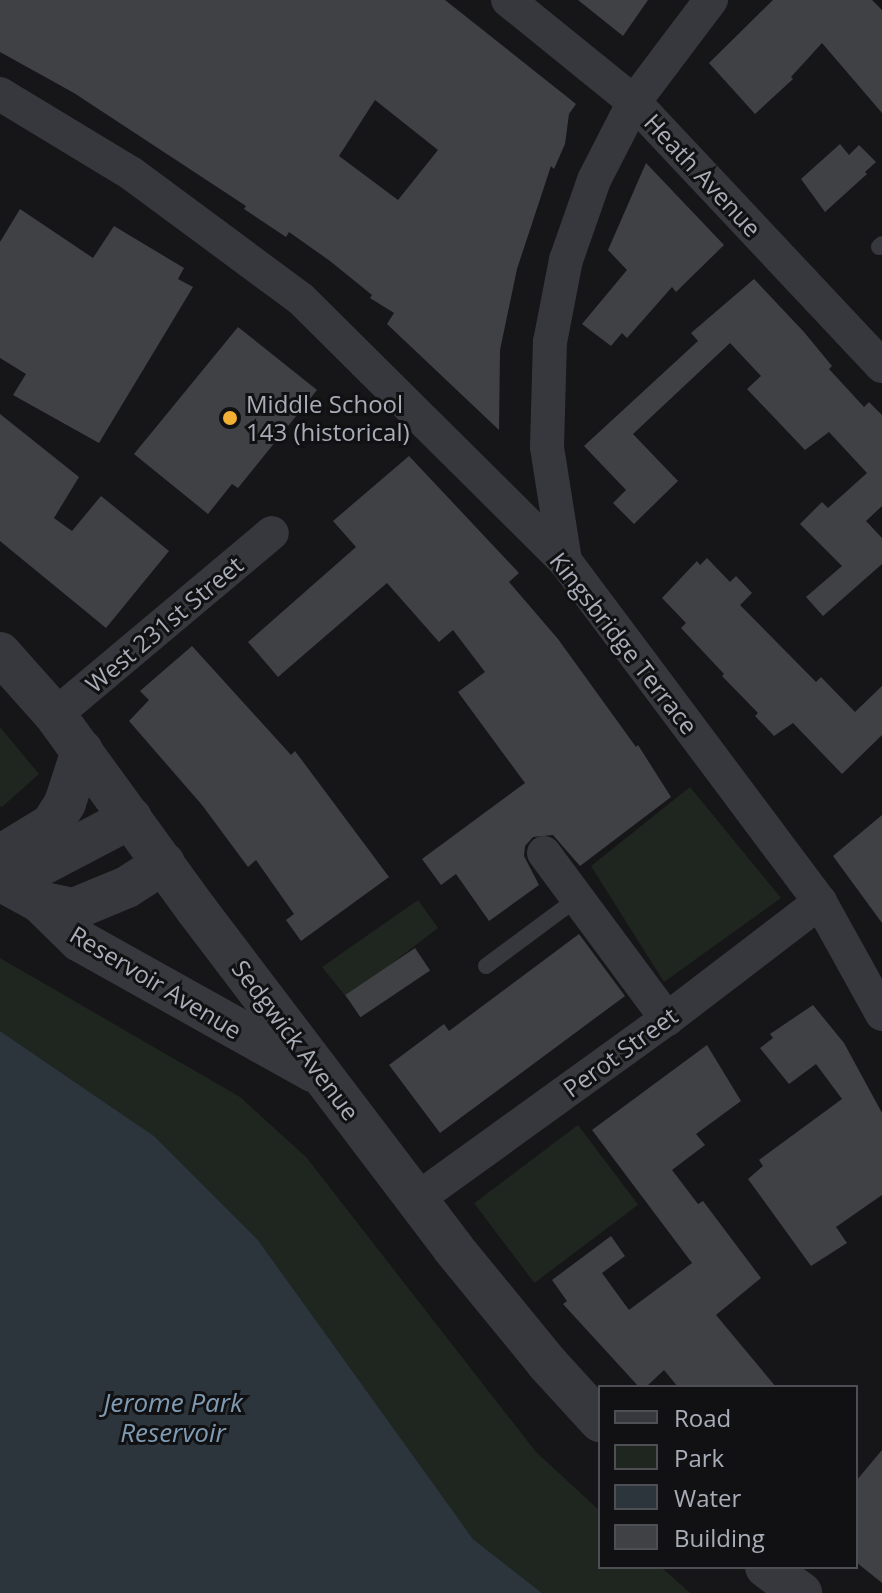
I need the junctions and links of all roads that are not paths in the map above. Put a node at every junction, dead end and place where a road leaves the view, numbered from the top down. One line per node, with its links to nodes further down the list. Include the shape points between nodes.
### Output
1 (508, 0): 4 (street, Heath Avenue)
2 (711, 0): 4 (street)
3 (0, 94): 7 (street, Kingsbridge Terrace, via 132,174 301,299)
4 (634, 102): 5 (street, Heath Avenue); 7 (street, via 594,180 566,260 550,342 547,447)
5 (882, 366)
6 (272, 533): 9 (street, West 231st Street)
7 (565, 561): 16 (street, Kingsbridge Terrace)
8 (0, 653): 9 (street, Sedgwick Avenue)
9 (55, 715): 10 (street, Sedgwick Avenue)
10 (82, 751): 11 (street, Sedgwick Avenue); 14 (street, via 71,789)
11 (131, 818): 13 (street, Sedgwick Avenue); 14 (street)
12 (544, 853): 15 (street)
13 (164, 863): 14 (street, Reservoir Avenue, via 127,887 65,910); 20 (street, Sedgwick Avenue)
14 (12, 880): 20 (street, Reservoir Avenue, via 80,941)
15 (578, 898): 17 (lane); 19 (street)
16 (820, 902): 18 (street, Kingsbridge Terrace); 19 (street, Perot Street)
17 (486, 966)
18 (882, 1014)
19 (667, 1019): 21 (street, Perot Street)
20 (321, 1075): 21 (street, Sedgwick Avenue)
21 (417, 1199): 22 (street, Sedgwick Avenue, via 513,1322)
22 (598, 1419)
23 (769, 1569): 24 (street)
24 (801, 1593)

